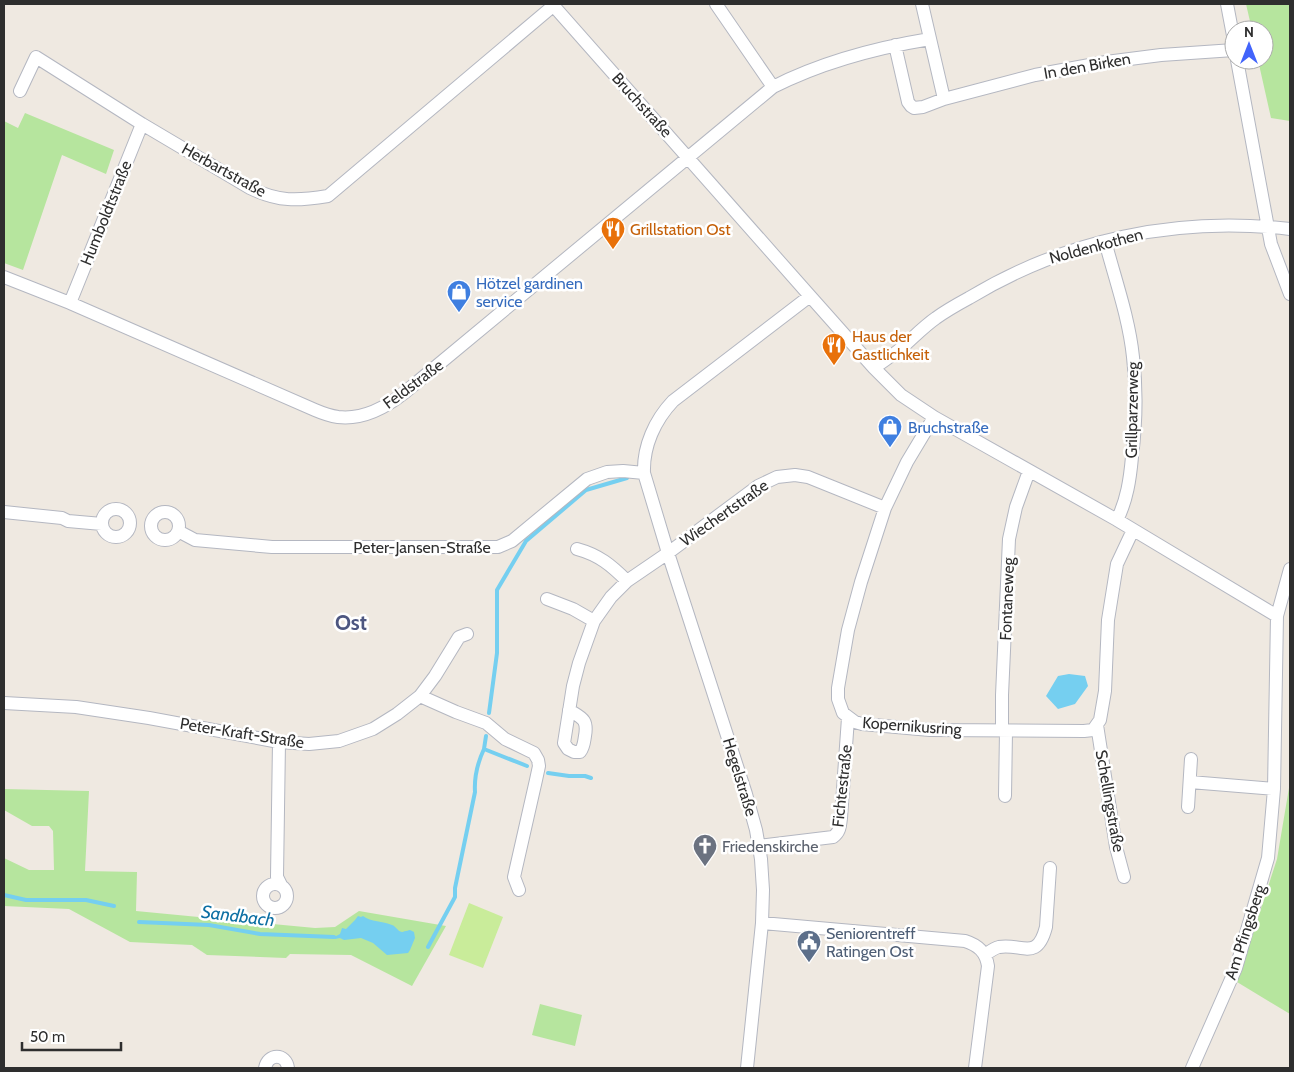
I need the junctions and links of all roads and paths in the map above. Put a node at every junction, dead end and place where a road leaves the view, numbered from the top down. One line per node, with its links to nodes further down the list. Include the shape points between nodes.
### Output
1 (716, 4): 10 (street)
2 (922, 4): 6 (street)
3 (1227, 4): 5 (street)
4 (552, 5): 13 (street, Herbartstraße, via 328,196 294,200 264,195); 14 (street, Bruchstraße)
5 (1230, 20)
6 (930, 39): 7 (street); 12 (street)
7 (895, 45): 10 (street, via 823,65); 12 (street, In den Birken, via 911,106 923,107)
8 (1224, 51): 12 (street, In den Birken, via 1106,62 1035,75)
9 (1239, 70): 15 (street)
10 (773, 87): 14 (street)
11 (20, 91): 13 (street, Herbartstraße, via 36,57)
12 (944, 99)
13 (142, 124): 21 (street, Humboldtstraße)
14 (689, 158): 20 (street, Bruchstraße); 21 (street, Feldstraße, via 391,403 356,416 338,417 315,410)
15 (1267, 227): 16 (street, Noldenkothen); 17 (street, Noldenkothen, via 1166,228); 19 (street)
16 (1290, 229)
17 (1105, 241): 22 (street, Noldenkothen, via 1051,257 1003,278 936,318); 28 (street, Grillparzerweg, via 1129,331 1135,389 1132,462 1123,508)
18 (4, 277): 21 (street, Feldstraße)
19 (1290, 294)
20 (810, 296): 22 (street, Bruchstraße); 25 (street, via 664,410 646,447)
21 (70, 303)
22 (874, 368): 23 (street, Bruchstraße, via 901,395)
23 (934, 417): 24 (street, Bruchstraße); 26 (street, Kopernikusring)
24 (1029, 471): 28 (street, Bruchstraße); 46 (street, Fontaneweg, via 1009,539 1002,695)
25 (644, 473): 32 (street, Peter-Jansen-Straße, via 607,472 587,479 512,541 498,548 272,547 195,540); 34 (street)
26 (885, 508): 34 (street, Wiechertstraße, via 808,477 777,477 758,486); 44 (street, Kopernikusring, via 848,630 838,688 840,706)
27 (4, 512): 29 (street)
28 (1117, 520): 31 (street, Bruchstraße)
29 (102, 524): 30 (street, via 105,532 114,537); 30 (street, via 105,514 116,509 122,510 130,522)
30 (140, 527): 32 (street, via 163,540 173,538); 32 (street, via 166,512 178,520)
31 (1133, 530): 38 (street, Bruchstraße); 45 (street, via 1115,572 1108,620 1105,691)
32 (178, 531)
33 (577, 549): 36 (street, via 600,558)
34 (668, 553): 36 (street, Wiechertstraße); 53 (street, Hegelstraße, via 746,794)
35 (1290, 569): 38 (street, Am Pfingsberg)
36 (627, 581): 39 (street, Wiechertstraße)
37 (547, 599): 39 (street)
38 (1277, 616): 50 (street, Am Pfingsberg)
39 (594, 622): 43 (street, Wiechertstraße, via 578,663)
40 (467, 634): 41 (street, Peter-Kraft-Straße, via 459,637)
41 (420, 696): 47 (street, Peter-Kraft-Straße, via 373,729 339,740 309,744); 57 (street, via 486,723 505,739 534,753 538,760 514,877)
42 (4, 703): 47 (street, Peter-Kraft-Straße, via 76,707)
43 (569, 710)
44 (848, 718): 46 (street, Kopernikusring, via 862,724 920,729); 53 (street, Fichtestraße, via 837,834)
45 (1097, 725): 46 (street, Kopernikusring, via 1093,730 1084,731); 55 (street, Schellingstraße, via 1116,847)
46 (1004, 731): 51 (street, Fontaneweg)
47 (279, 742): 56 (street, via 277,877)
48 (1191, 759): 49 (street)
49 (1190, 782): 50 (street); 52 (street)
50 (1274, 789): 64 (street, Am Pfingsberg, via 1268,858 1236,968)
51 (1005, 796)
52 (1188, 808)
53 (759, 846): 58 (street, Hegelstraße)
54 (1050, 868): 59 (street, via 1046,927 1039,944 1028,950 998,947)
55 (1124, 877)
56 (281, 884)
57 (519, 890)
58 (762, 924): 59 (street, via 964,941 977,946); 62 (street, Hegelstraße)
59 (985, 955): 63 (street, via 988,966)
60 (265, 1068): 61 (street, via 269,1059 278,1057 286,1062)
61 (288, 1068)
62 (747, 1068)
63 (975, 1068)
64 (1192, 1068)

